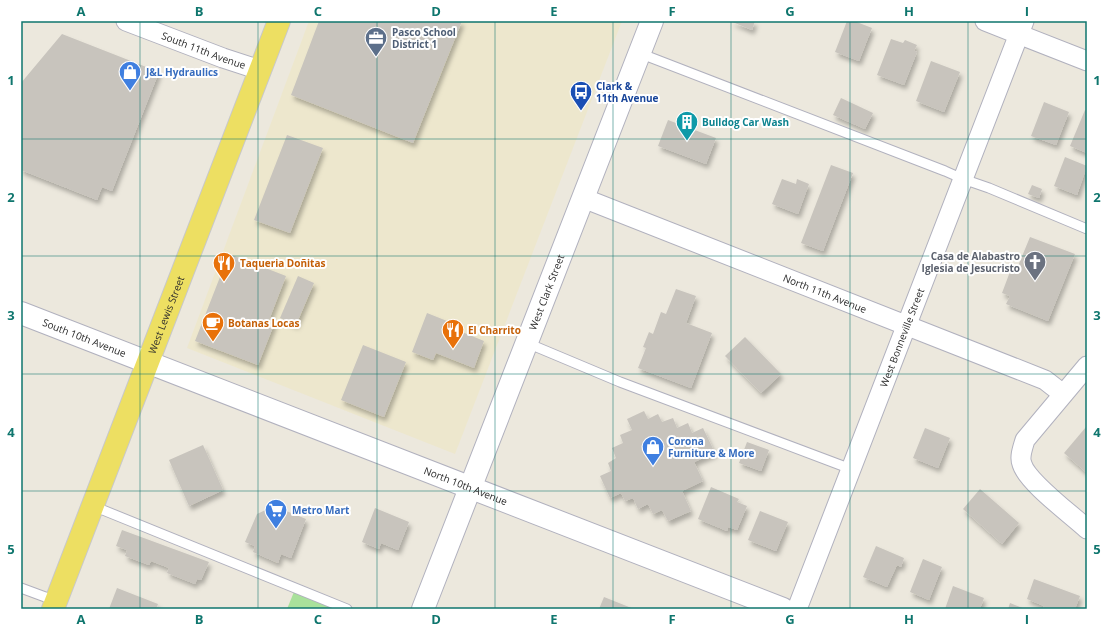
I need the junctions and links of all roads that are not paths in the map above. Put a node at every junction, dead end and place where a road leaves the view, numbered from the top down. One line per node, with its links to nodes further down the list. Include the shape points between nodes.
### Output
1 (126, 21): 8 (street, South 11th Avenue)
2 (279, 21): 8 (main road, West Lewis Street)
3 (652, 21): 6 (street, West Clark Street)
4 (985, 21): 5 (street)
5 (1021, 28): 7 (street); 9 (street, West Bonneville Street)
6 (639, 53): 9 (lane); 10 (street, West Clark Street)
7 (1087, 61)
8 (260, 70): 15 (main road, West Lewis Street)
9 (963, 179): 11 (lane); 13 (street, West Bonneville Street)
10 (583, 198): 13 (street, North 11th Avenue); 14 (street, West Clark Street)
11 (1087, 229)
12 (21, 313): 15 (street, South 10th Avenue)
13 (906, 326): 17 (street, North 11th Avenue, via 1044,380); 18 (street, West Bonneville Street)
14 (527, 343): 18 (lane, via 628,385); 19 (street, West Clark Street)
15 (148, 363): 19 (street, North 10th Avenue); 20 (main road, West Lewis Street)
16 (1087, 366): 17 (street)
17 (1063, 394): 21 (street, via 1025,440 1021,463 1034,483)
18 (851, 469): 27 (street, West Bonneville Street)
19 (470, 488): 25 (street, West Clark Street); 26 (street, North 10th Avenue)
20 (92, 506): 23 (main road, West Lewis Street); 24 (lane)
21 (1087, 529)
22 (21, 588): 23 (lane)
23 (54, 605)
24 (347, 609)
25 (424, 609)
26 (783, 609)
27 (797, 609)

